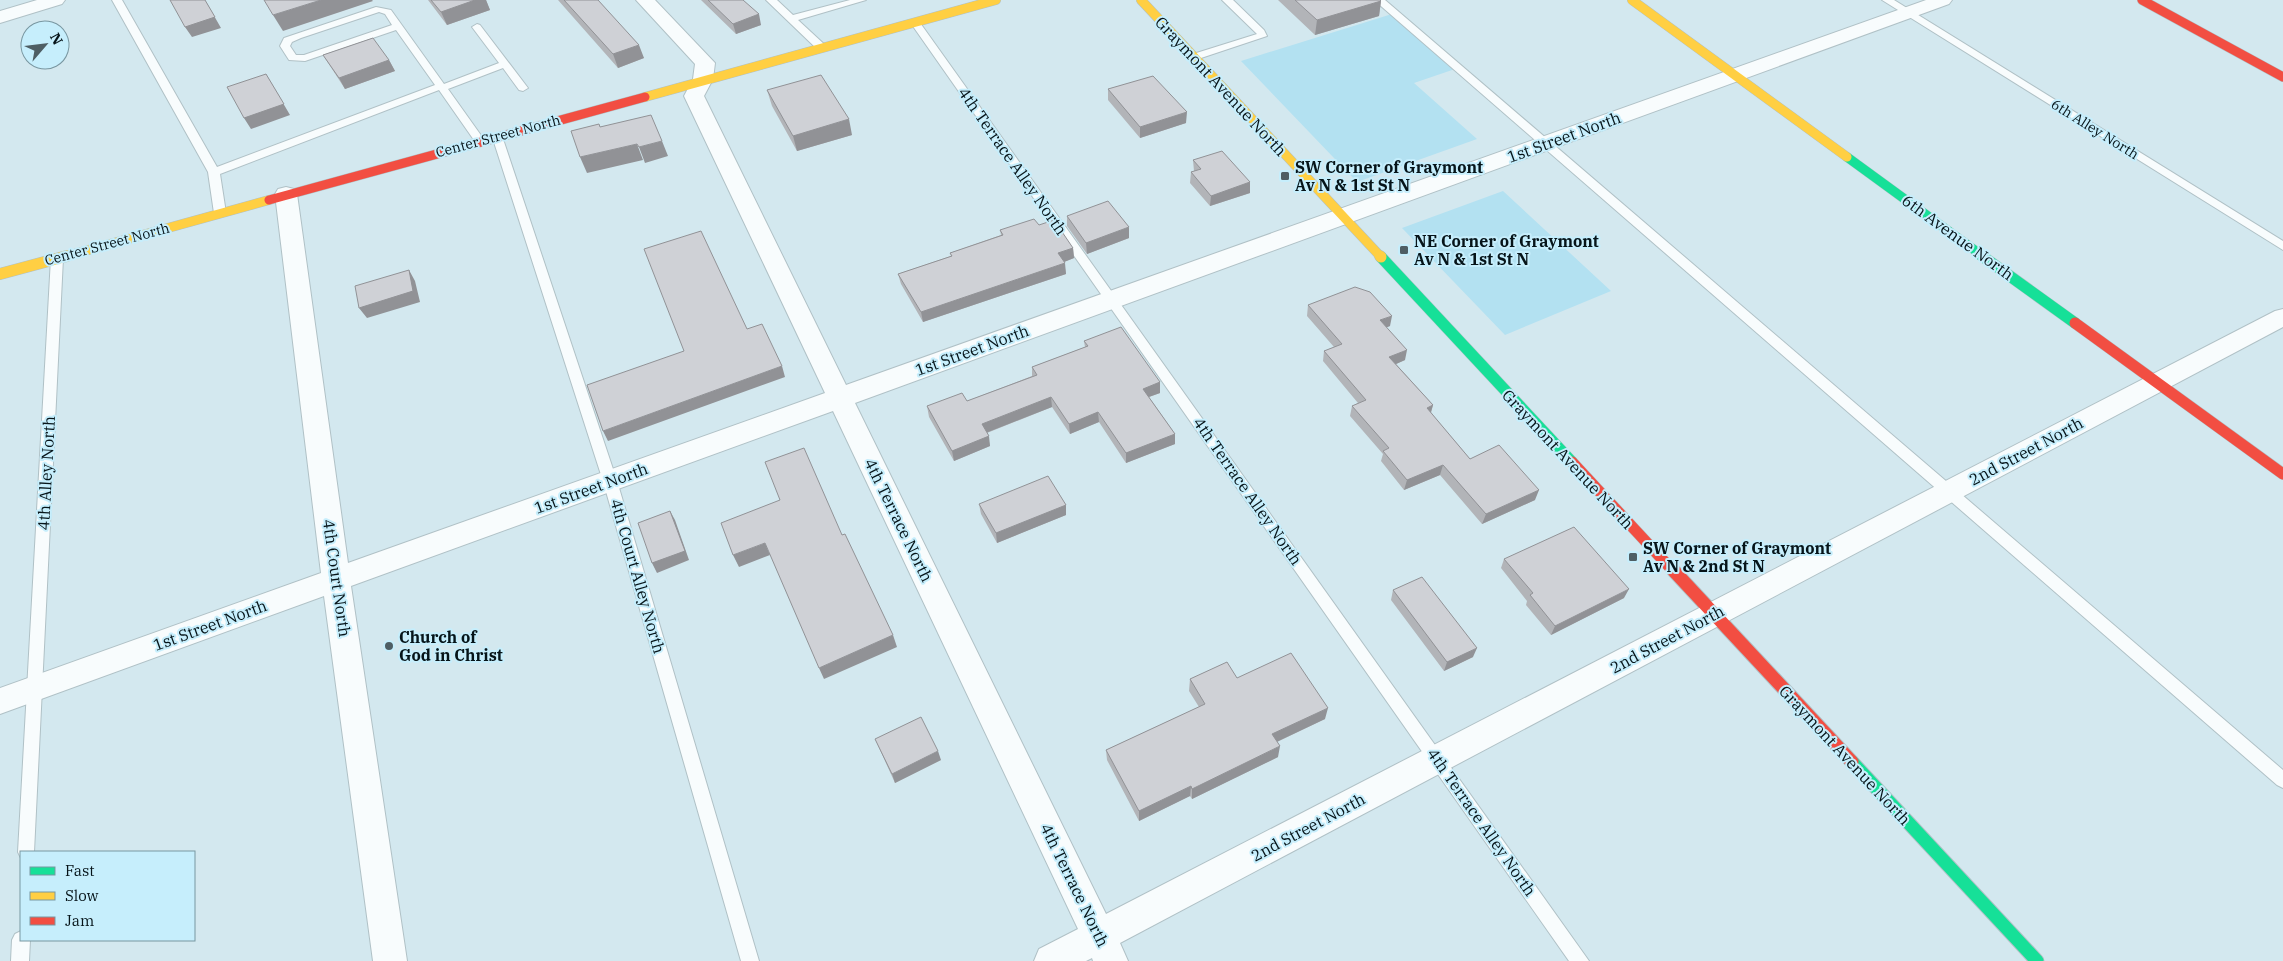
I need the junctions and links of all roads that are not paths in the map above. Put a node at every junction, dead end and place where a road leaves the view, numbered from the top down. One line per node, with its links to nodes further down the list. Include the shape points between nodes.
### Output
1 (56, 0): 15 (street)
2 (117, 0): 31 (lane)
3 (645, 0): 25 (street, via 705,63)
4 (771, 0): 16 (lane)
5 (861, 0): 16 (lane)
6 (996, 0): 17 (street, Center Street North)
7 (1141, 0): 21 (street, Graymont Avenue North)
8 (1226, 0): 21 (lane, via 1262,36)
9 (1379, 0): 30 (lane)
10 (1632, 0): 23 (street, 6th Avenue North)
11 (1887, 0): 14 (lane)
12 (1943, 0): 14 (street, 1st Street North)
13 (2142, 0): 24 (street)
14 (1908, 13): 23 (street, 1st Street North); 35 (lane, 6th Alley North)
15 (0, 17)
16 (791, 19): 20 (lane)
17 (915, 22): 20 (street, Center Street North); 38 (lane, 4th Terrace Alley North)
18 (398, 26): 18 (lane, via 388,12 379,9 288,40 285,46 293,58 305,58); 26 (lane)
19 (477, 27): 22 (lane)
20 (821, 47): 25 (street, Center Street North)
21 (1194, 57): 34 (street, Graymont Avenue North)
22 (504, 64): 26 (lane); 27 (lane)
23 (1735, 75): 30 (street, 1st Street North); 40 (street, 6th Avenue North)
24 (2283, 77)
25 (703, 79): 28 (street, Center Street North); 41 (street, 4th Terrace North, via 694,96)
26 (441, 87): 29 (lane); 31 (lane)
27 (523, 88)
28 (497, 136): 29 (street, Center Street North); 43 (lane, 4th Court Alley North)
29 (480, 141): 32 (street, Center Street North)
30 (1544, 144): 34 (street, 1st Street North); 44 (lane)
31 (214, 172): 33 (lane)
32 (286, 194): 33 (street, Center Street North); 45 (street, 4th Court North)
33 (220, 213): 36 (street, Center Street North)
34 (1343, 216): 38 (street, 1st Street North); 46 (street, Graymont Avenue North)
35 (2283, 246)
36 (57, 258): 37 (street, Center Street North); 47 (lane, 4th Alley North)
37 (0, 274)
38 (1112, 300): 41 (street, 1st Street North); 49 (lane, 4th Terrace Alley North)
39 (2283, 317): 40 (street, 2nd Street North)
40 (2158, 382): 42 (street, 6th Avenue North); 44 (street, 2nd Street North)
41 (840, 398): 43 (street, 1st Street North); 52 (street, 4th Terrace North)
42 (2283, 474)
43 (610, 481): 45 (street, 1st Street North); 56 (lane, 4th Court Alley North)
44 (1949, 492): 46 (street, 2nd Street North); 50 (lane)
45 (336, 579): 47 (street, 1st Street North); 55 (street, 4th Court North)
46 (1714, 615): 49 (street, 2nd Street North); 60 (street, Graymont Avenue North)
47 (35, 688): 48 (street, 1st Street North); 51 (lane, 4th Alley North)
48 (0, 700)
49 (1438, 759): 52 (street, 2nd Street North); 59 (lane, 4th Terrace Alley North)
50 (2283, 780)
51 (26, 851)
52 (1099, 936): 57 (street, 2nd Street North); 58 (street, 4th Terrace North)
53 (22, 941): 54 (lane)
54 (20, 961)
55 (390, 961)
56 (750, 961)
57 (1051, 961)
58 (1112, 961)
59 (1580, 961)
60 (2037, 961)

